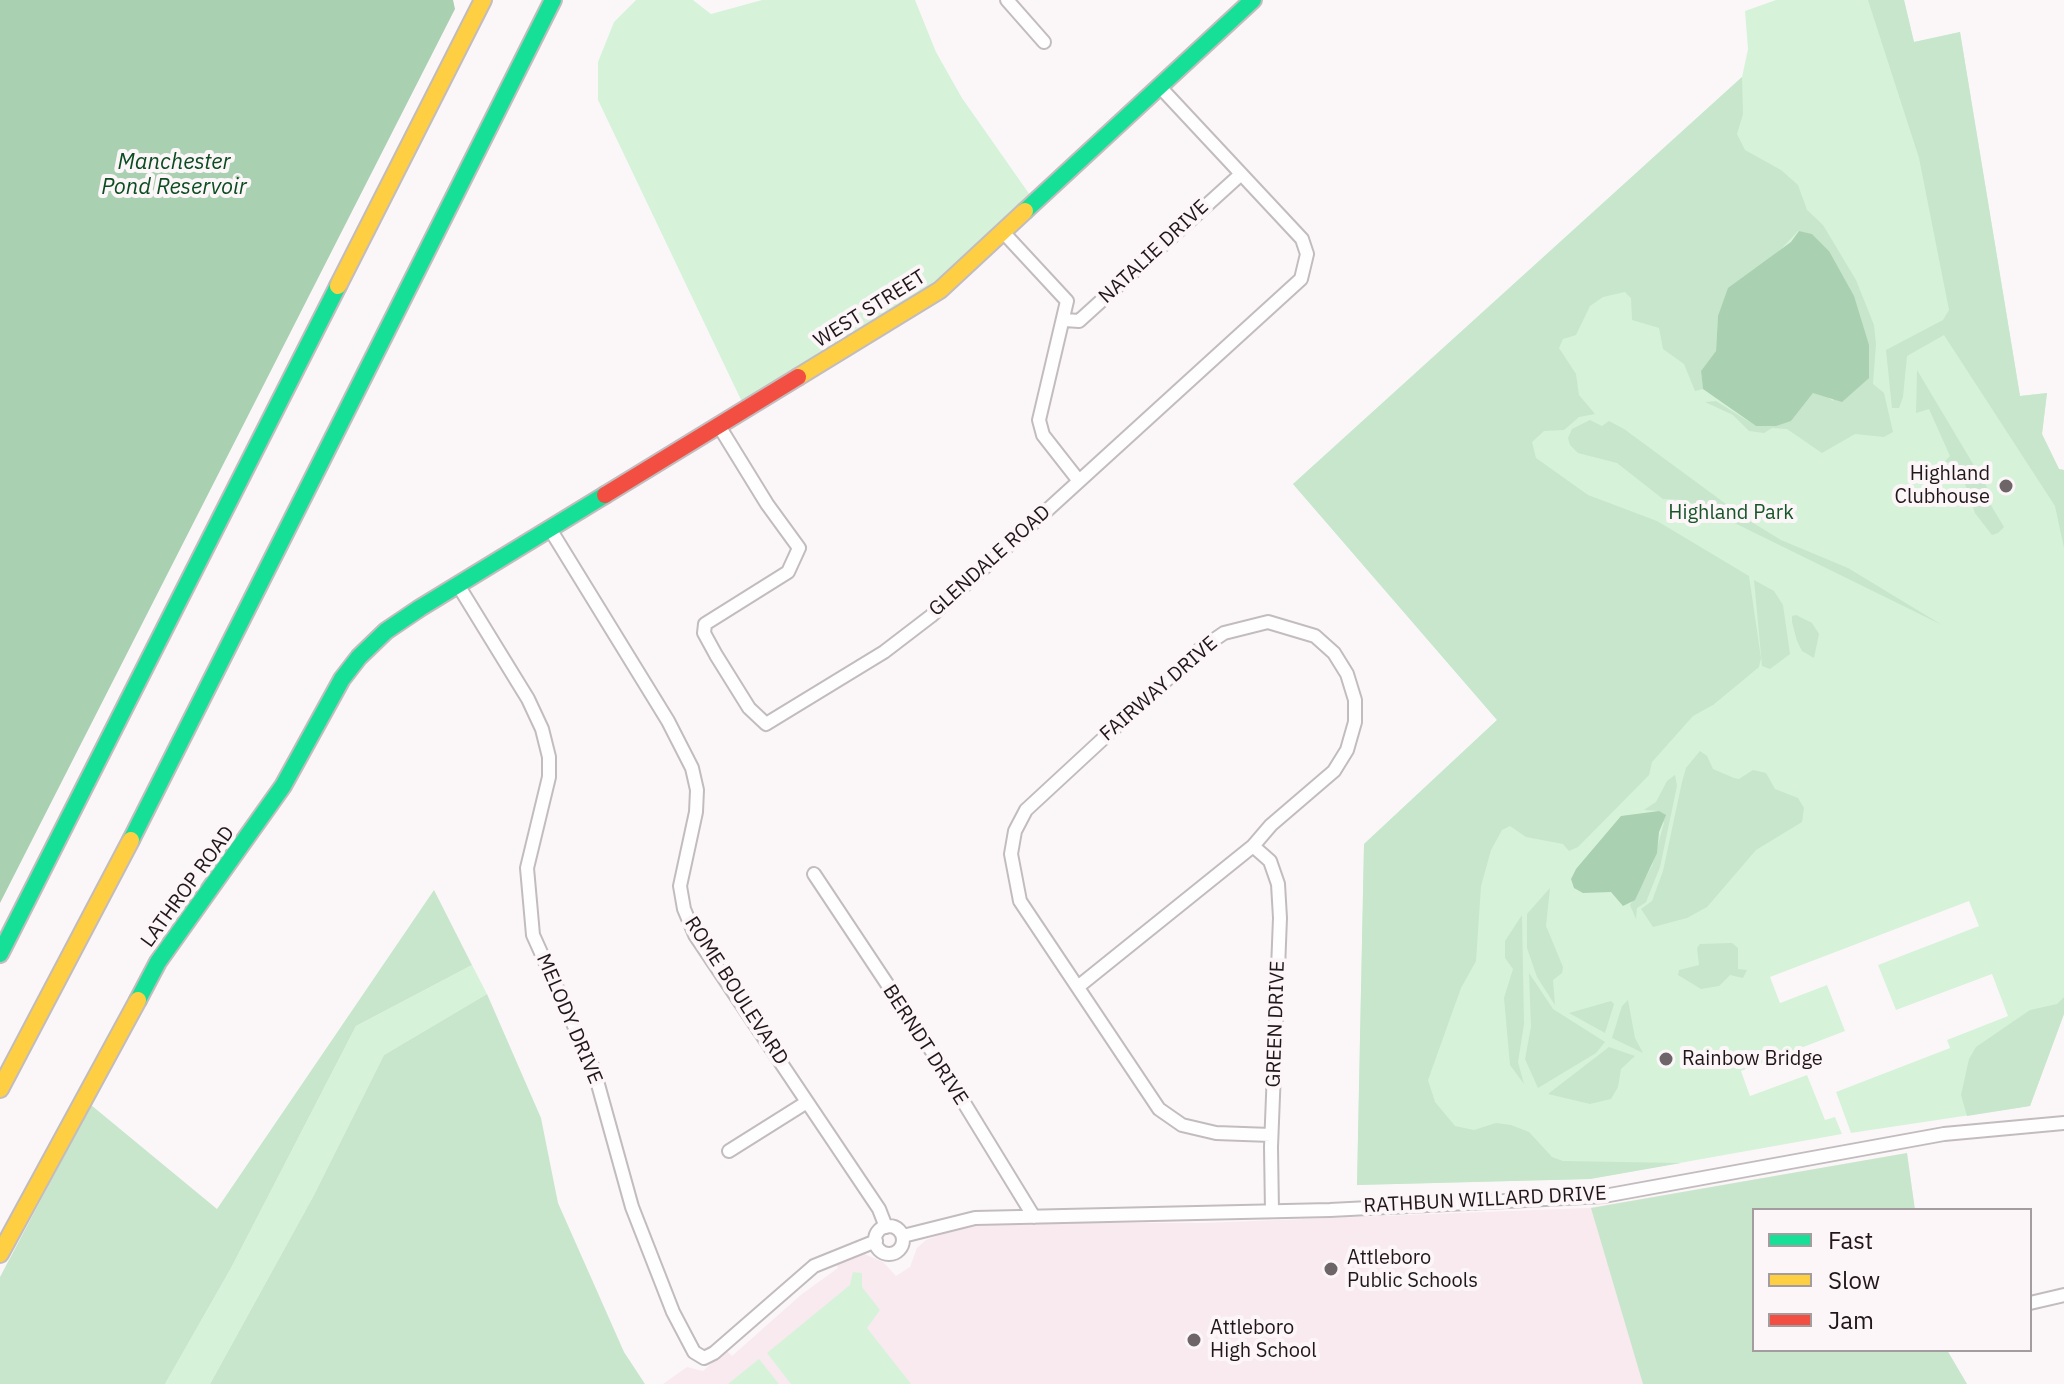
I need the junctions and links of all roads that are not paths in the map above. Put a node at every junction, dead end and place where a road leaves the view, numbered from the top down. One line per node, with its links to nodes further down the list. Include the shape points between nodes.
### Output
1 (483, 0): 16 (main road)
2 (553, 0): 18 (main road, via 156,791)
3 (1007, 0): 5 (street)
4 (1253, 0): 6 (main road, WEST STREET)
5 (1044, 42)
6 (1160, 87): 7 (street, GLENDALE ROAD); 8 (main road, WEST STREET)
7 (1240, 175): 9 (street, NATALIE DRIVE, via 1079,321); 11 (street, GLENDALE ROAD, via 1302,239 1307,254 1301,279)
8 (1003, 232): 9 (street, via 1067,301); 10 (main road, WEST STREET, via 940,290)
9 (1065, 320): 11 (street, via 1039,420 1043,435)
10 (719, 426): 11 (street, GLENDALE ROAD, via 799,548 788,572 705,624 716,655 749,708 766,724 884,652 931,616); 12 (main road, WEST STREET)
11 (1079, 481)
12 (550, 529): 13 (main road, WEST STREET); 19 (street, ROME BOULEVARD, via 692,768 696,812 680,886 690,922)
13 (458, 585): 27 (street, MELODY DRIVE, via 542,729 549,777 527,868 533,935 594,1070 616,1160 653,1265 694,1352 707,1356 814,1266); 28 (main road, LATHROP ROAD, via 386,631 342,679 283,786 158,962)
14 (1253, 846): 17 (street, FAIRWAY DRIVE); 17 (street, FAIRWAY DRIVE, via 1334,771 1355,722 1355,700 1334,653 1315,636 1268,622 1224,633 1199,650 1052,783 1020,821 1011,854 1020,901); 21 (street, GREEN DRIVE, via 1270,861 1278,884)
15 (814, 874): 24 (street, BERNDT DRIVE)
16 (0, 954)
17 (1079, 986): 21 (street, FAIRWAY DRIVE, via 1159,1109 1182,1125 1216,1133)
18 (0, 1089)
19 (807, 1102): 22 (street); 25 (street, ROME BOULEVARD)
20 (2064, 1123): 23 (street, RATHBUN WILLARD DRIVE, via 1944,1134 1604,1196)
21 (1271, 1135): 23 (street, GREEN DRIVE)
22 (729, 1151)
23 (1272, 1211): 24 (street, RATHBUN WILLARD DRIVE)
24 (1034, 1217): 26 (street, RATHBUN WILLARD DRIVE, via 975,1218)
25 (886, 1227): 26 (street, via 897,1228); 27 (street)
26 (903, 1236): 27 (street, RATHBUN WILLARD DRIVE, via 895,1252 881,1251)
27 (876, 1241)
28 (0, 1254)
29 (2064, 1295): 30 (street)
30 (2032, 1303)

